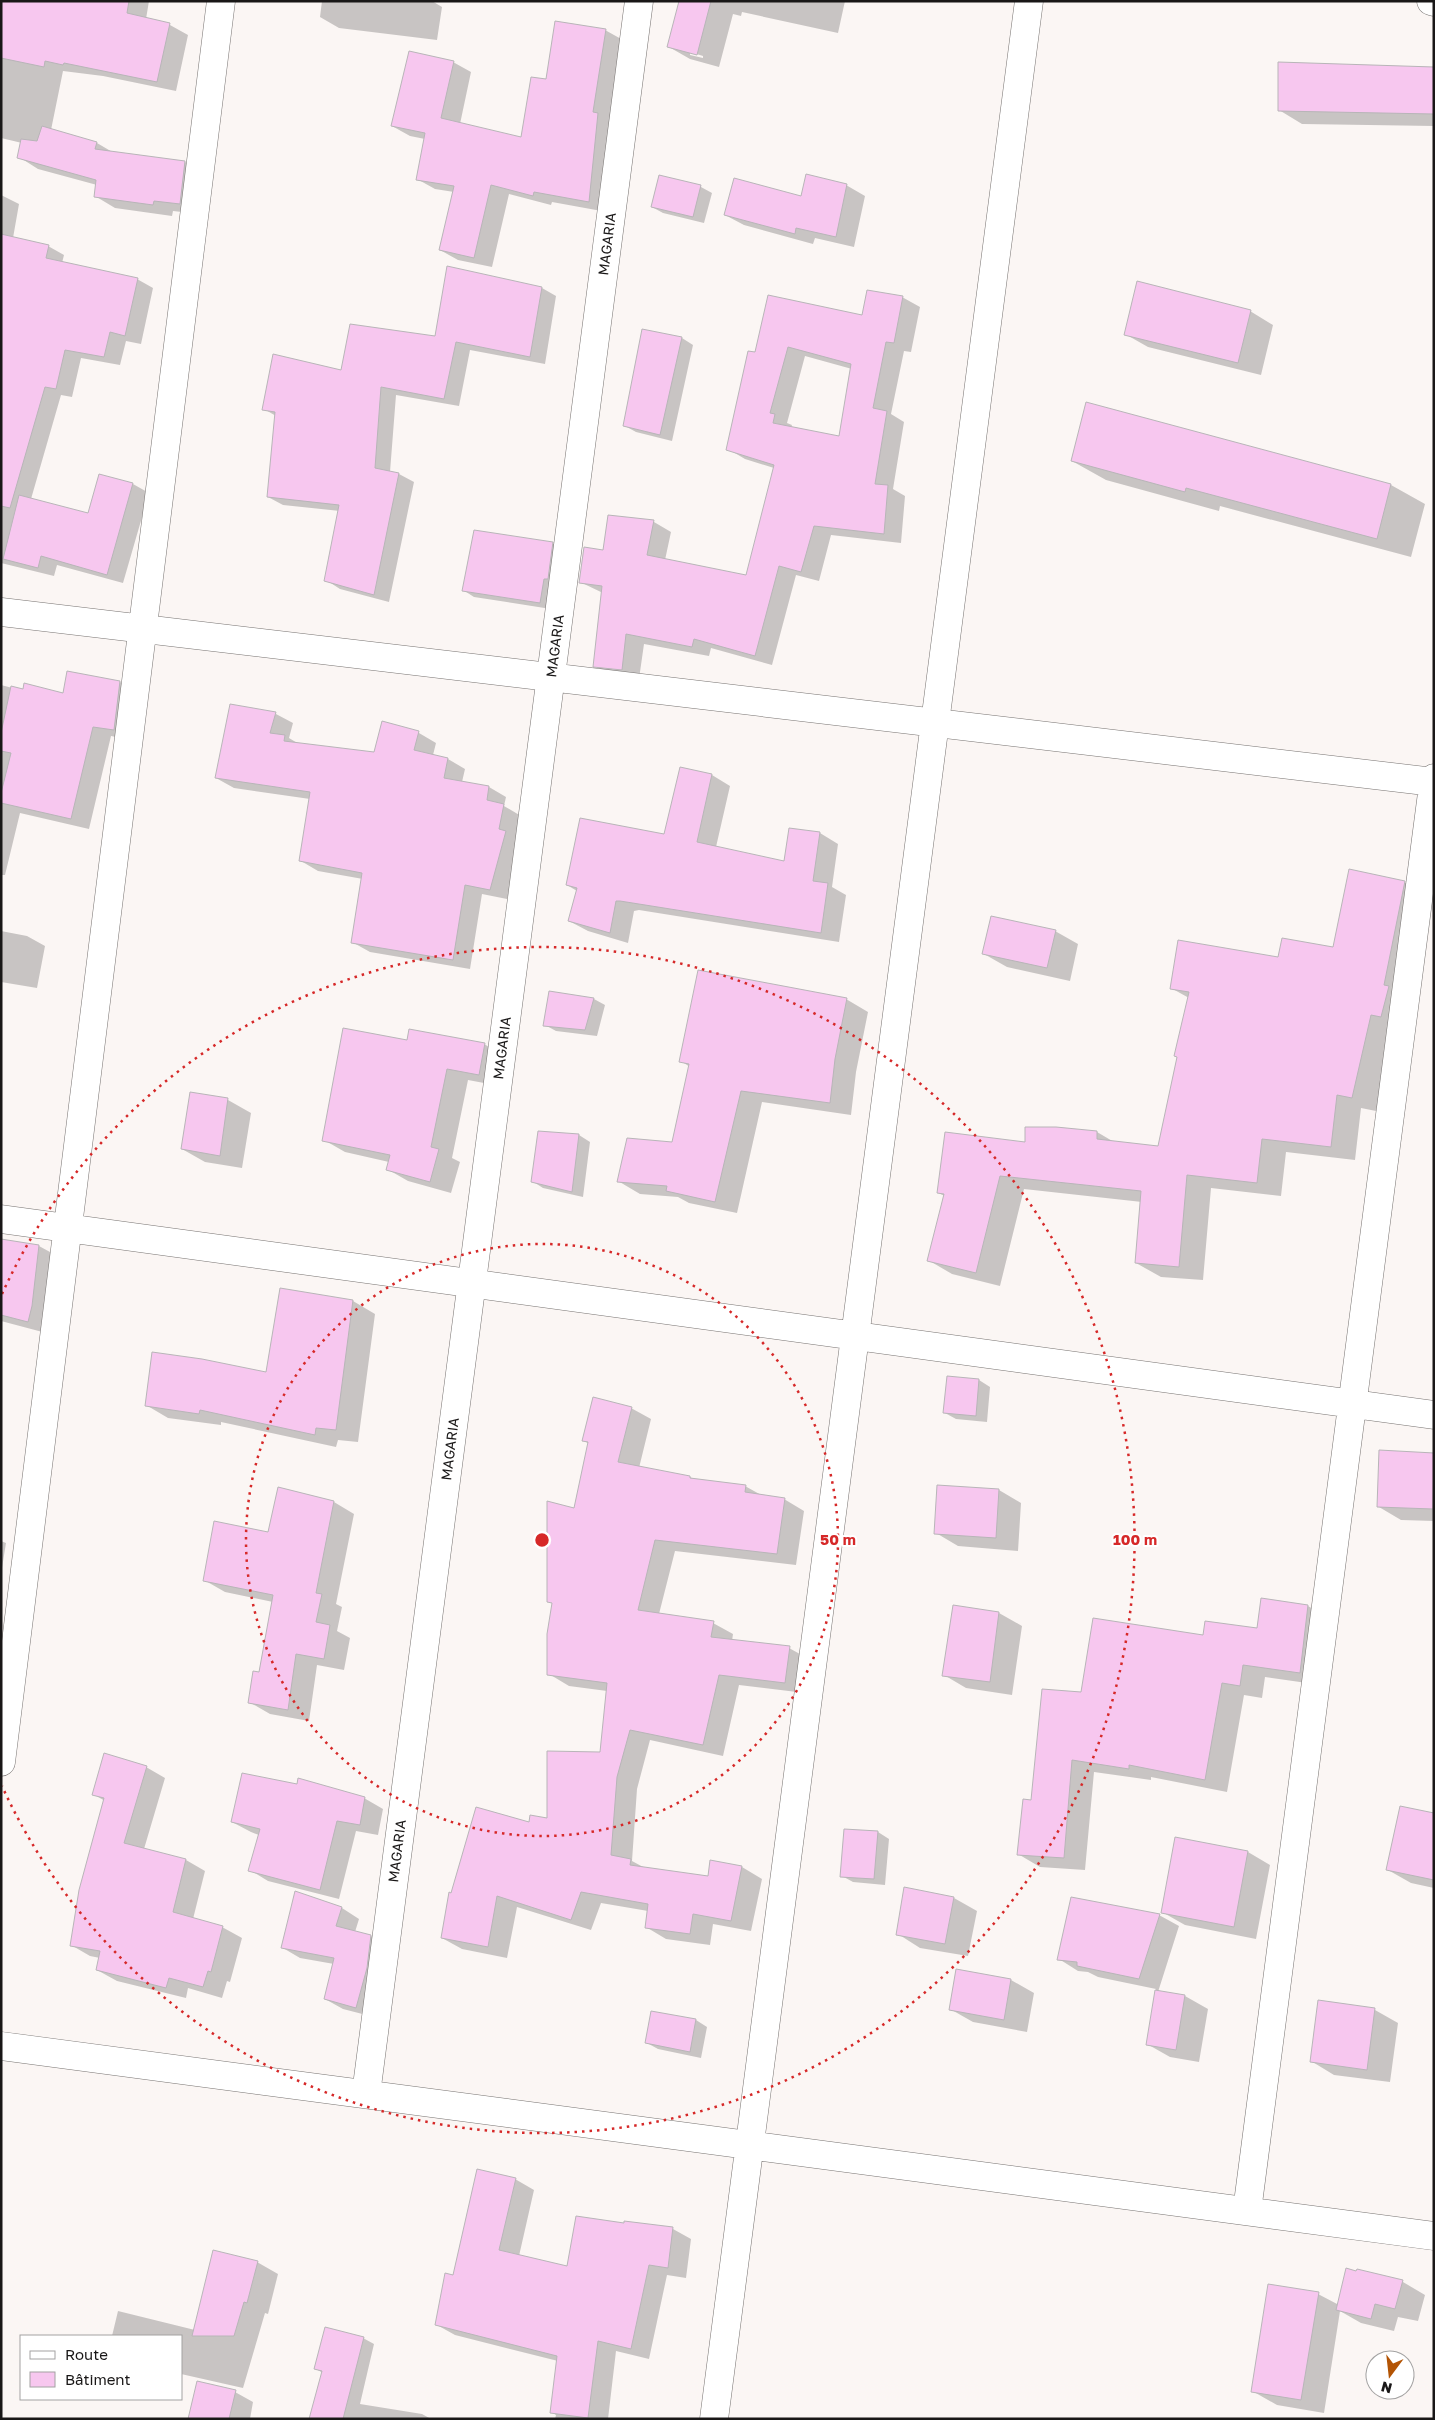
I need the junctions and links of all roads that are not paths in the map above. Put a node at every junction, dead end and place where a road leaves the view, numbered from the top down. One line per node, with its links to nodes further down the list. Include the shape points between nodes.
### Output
1 (221, 1): 5 (street)
2 (639, 1): 6 (street, MAGARIA)
3 (1029, 1): 7 (street)
4 (1, 612): 5 (street)
5 (143, 629): 6 (street); 11 (street)
6 (551, 677): 7 (street); 12 (street, MAGARIA)
7 (934, 723): 9 (street); 13 (street)
8 (1434, 778): 9 (street)
9 (1434, 782): 14 (street)
10 (1, 1219): 11 (street)
11 (68, 1228): 12 (street); 16 (street)
12 (472, 1284): 13 (street); 18 (street, MAGARIA)
13 (854, 1336): 14 (street); 19 (street)
14 (1352, 1404): 15 (street); 20 (street)
15 (1434, 1415)
16 (1, 1762)
17 (1, 2046): 18 (street)
18 (366, 2094): 19 (street)
19 (749, 2144): 20 (street); 22 (street)
20 (1247, 2211): 21 (street)
21 (1434, 2236)
22 (714, 2419)

